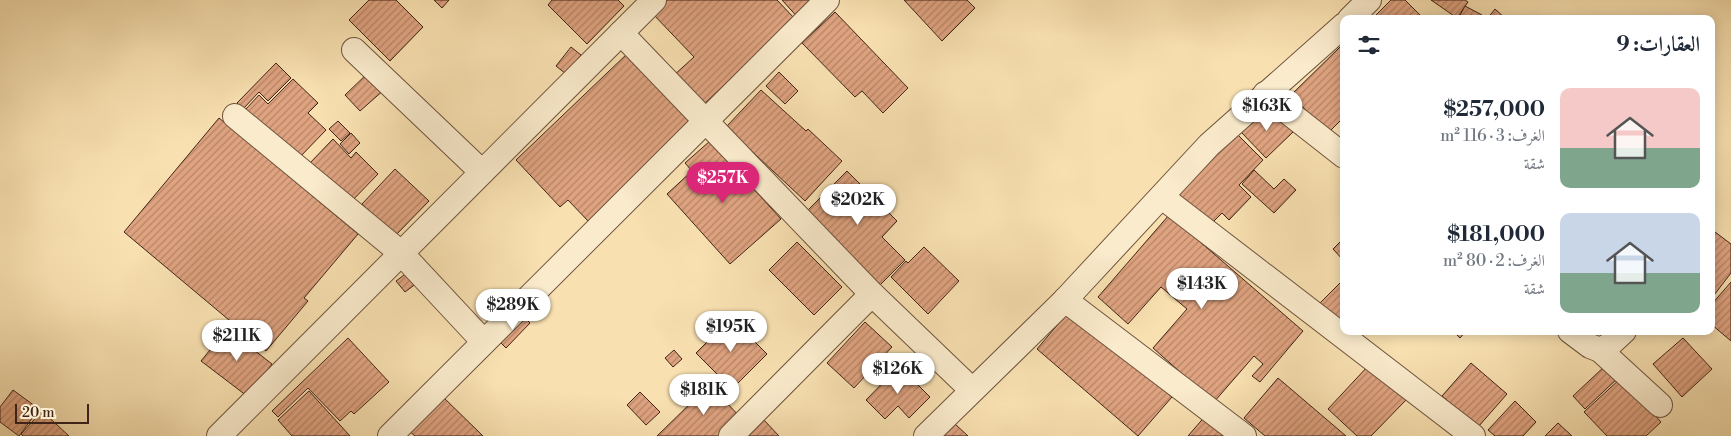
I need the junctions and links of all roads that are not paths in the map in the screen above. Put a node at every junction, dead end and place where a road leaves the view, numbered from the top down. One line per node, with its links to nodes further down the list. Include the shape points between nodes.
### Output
1 (827, 0): 10 (street)
2 (1369, 0): 4 (street)
3 (645, 3): 6 (street)
4 (1355, 15)
5 (1340, 30): 8 (street)
6 (621, 33): 10 (street); 12 (street)
7 (354, 50): 12 (street)
8 (1265, 94): 11 (street); 13 (street, via 1209,145)
9 (234, 116): 14 (street)
10 (705, 122): 15 (street); 21 (street)
11 (1340, 153)
12 (482, 172): 14 (street)
13 (1162, 197): 16 (street); 17 (street)
14 (401, 253): 21 (street); 25 (street)
15 (872, 294): 23 (street); 27 (street)
16 (1065, 300): 23 (street); 29 (street)
17 (1340, 334)
18 (1342, 335): 30 (street)
19 (1575, 335): 22 (street)
20 (1620, 335): 22 (street, via 1610,346)
21 (484, 342): 26 (street)
22 (1600, 350): 24 (street)
23 (972, 390): 28 (street)
24 (1660, 405)
25 (218, 436)
26 (390, 436)
27 (730, 436)
28 (926, 436)
29 (1244, 436)
30 (1473, 436)

